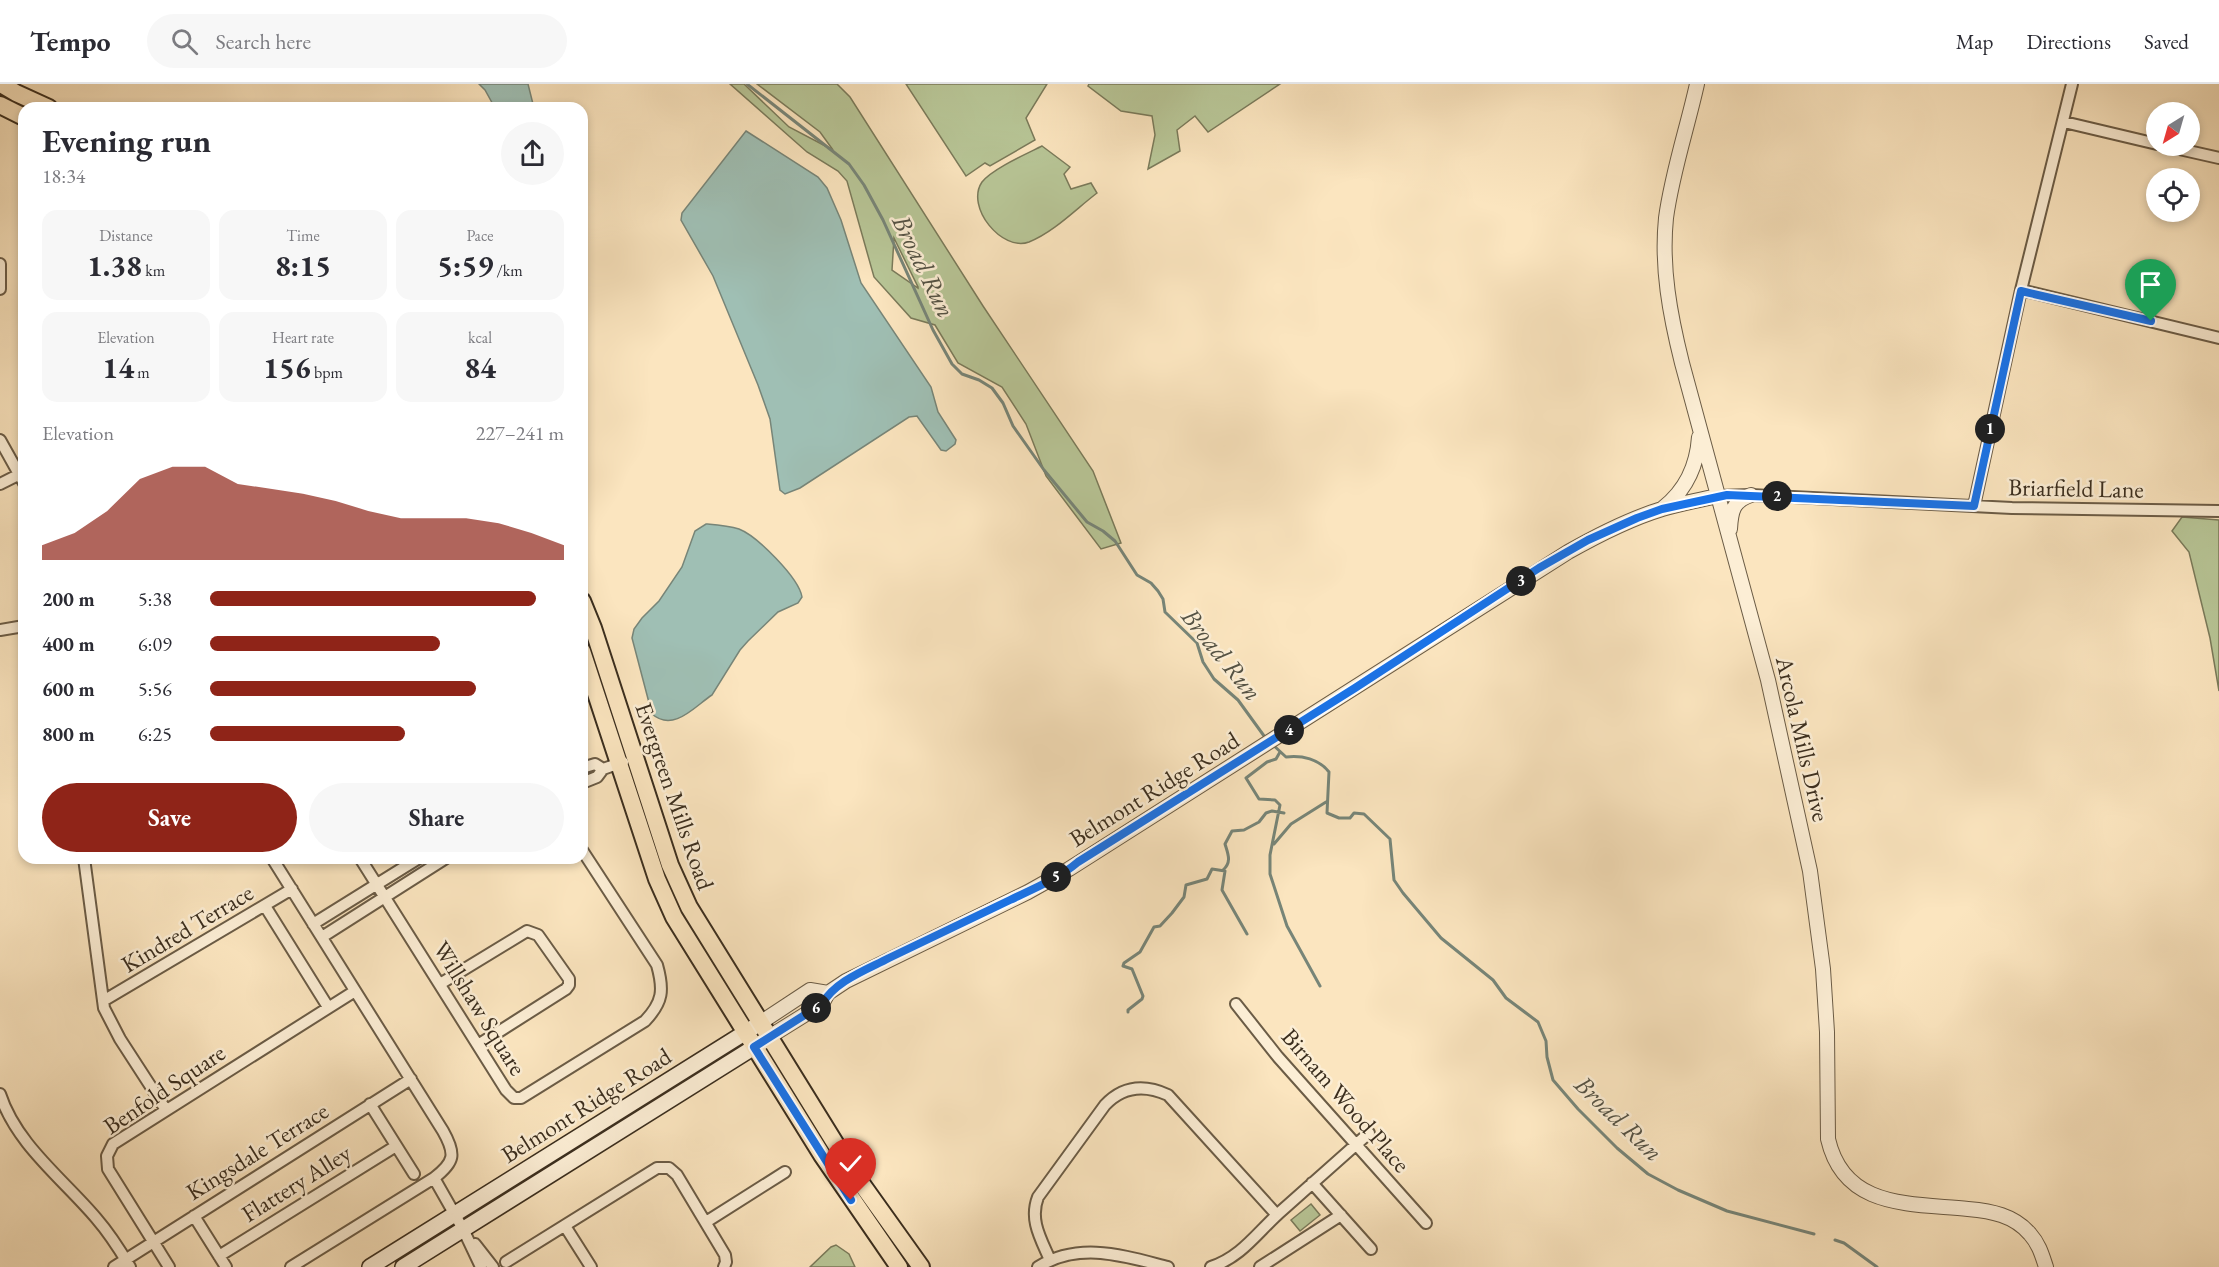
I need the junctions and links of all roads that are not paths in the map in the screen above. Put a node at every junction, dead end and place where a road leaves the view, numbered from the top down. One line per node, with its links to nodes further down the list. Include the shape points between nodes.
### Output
1 (1, 84): 4 (main road)
2 (1697, 84): 15 (street, Arcola Mills Drive, via 1666,218 1664,254 1672,326)
3 (2072, 84): 7 (street)
4 (36, 102)
5 (0, 105): 6 (main road)
6 (18, 114)
7 (2064, 122): 8 (street); 13 (street)
8 (2146, 141)
9 (2200, 154): 10 (street)
10 (2219, 158)
11 (0, 264): 12 (street)
12 (0, 289)
13 (2021, 291): 14 (street); 22 (street)
14 (2219, 338)
15 (1700, 432): 21 (street, Arcola Mills Drive); 23 (street, via 1692,472)
16 (0, 440): 17 (street)
17 (18, 472)
18 (18, 480): 19 (street)
19 (0, 484)
20 (1751, 495): 21 (street, Briarfield Lane); 22 (street, Briarfield Lane); 25 (street, via 1734,506)
21 (1717, 496): 23 (street, Belmont Ridge Road); 25 (street, Arcola Mills Drive)
22 (1974, 506): 24 (street, Briarfield Lane)
23 (1662, 509): 48 (street, Belmont Ridge Road, via 1612,528 1539,568 1070,870 864,971)
24 (2219, 511)
25 (1729, 540): 97 (street, Arcola Mills Drive, via 1768,680 1810,871 1823,969 1828,1139 1834,1161 1862,1191 1884,1199 1990,1211 2016,1222 2041,1249)
26 (588, 618): 30 (main road, Evergreen Mills Road)
27 (18, 627): 28 (street)
28 (0, 630)
29 (588, 675): 32 (main road, Evergreen Mills Road)
30 (636, 758): 32 (street); 52 (main road, Evergreen Mills Road, via 670,865 689,907)
31 (588, 766): 32 (street)
32 (611, 766): 33 (street); 54 (main road, Evergreen Mills Road, via 682,932)
33 (588, 781)
34 (588, 859): 55 (street, Willshaw Square, via 657,965 662,983 655,1011 521,1098 514,1098 506,1090)
35 (85, 864): 49 (street)
36 (276, 864): 41 (street)
37 (364, 864): 40 (street, Willshaw Square)
38 (409, 864): 40 (street)
39 (436, 864): 42 (street)
40 (377, 884): 42 (street, Willshaw Square); 44 (street)
41 (292, 889): 43 (street, Kindred Terrace); 44 (street)
42 (384, 896): 45 (street); 46 (street, Willshaw Square)
43 (265, 906): 49 (street, Kindred Terrace); 51 (street)
44 (313, 924): 45 (street)
45 (322, 937): 47 (street)
46 (440, 984): 55 (street, Willshaw Square); 55 (street, via 526,932 538,935 569,979 566,989)
47 (355, 991): 51 (street, Benfold Square); 56 (street)
48 (828, 993): 52 (street, Belmont Ridge Road, via 810,990); 53 (street, Belmont Ridge Road, via 822,1004)
49 (103, 1001): 59 (street, via 109,1021)
50 (1236, 1004): 61 (street, Birnam Wood Place)
51 (328, 1007): 59 (street, Benfold Square)
52 (760, 1023): 53 (main road, Evergreen Mills Road); 54 (main road, Belmont Ridge Road)
53 (769, 1037): 54 (main road, Belmont Ridge Road); 92 (main road, Evergreen Mills Road, via 851,1169)
54 (750, 1040): 67 (main road, Belmont Ridge Road); 74 (main road, Belmont Ridge Road); 91 (main road, Evergreen Mills Road, via 851,1200)
55 (478, 1045)
56 (411, 1079): 58 (street, Kingsdale Terrace); 65 (street, via 453,1152 446,1169)
57 (0, 1094): 80 (street, via 5,1110 24,1139 97,1219)
58 (370, 1104): 62 (street); 70 (street, Kingsdale Terrace)
59 (166, 1110): 75 (street, Benfold Square, via 113,1144 107,1156 108,1168)
60 (1369, 1133): 61 (street)
61 (1356, 1145): 66 (street); 72 (street, Birnam Wood Place)
62 (396, 1146): 64 (street); 77 (street, Flattery Alley)
63 (785, 1172): 71 (street)
64 (414, 1174)
65 (434, 1178): 67 (street); 84 (street)
66 (1312, 1183): 68 (street); 69 (street)
67 (453, 1214): 74 (street); 85 (main road, Belmont Ridge Road)
68 (1277, 1215): 78 (street, via 1167,1095 1135,1087 1105,1105 1038,1197 1035,1225); 95 (street, via 1244,1249)
69 (1341, 1215): 76 (street); 96 (street)
70 (194, 1216): 75 (street, Kingsdale Terrace); 77 (street)
71 (706, 1222): 73 (street, via 677,1176 663,1166); 90 (street, via 725,1254)
72 (1426, 1223)
73 (565, 1226): 79 (street); 89 (street)
74 (463, 1229): 86 (main road, Belmont Ridge Road); 87 (street); 88 (street)
75 (153, 1242): 80 (street, Kingsdale Terrace); 82 (street, Benfold Square)
76 (1371, 1249)
77 (219, 1256): 83 (street)
78 (1050, 1260): 93 (street); 94 (street, via 1098,1252)
79 (506, 1262)
80 (128, 1263): 81 (street, Kingsdale Terrace)
81 (114, 1267)
82 (169, 1267)
83 (226, 1267)
84 (291, 1267)
85 (370, 1267)
86 (403, 1267)
87 (481, 1267)
88 (493, 1267)
89 (591, 1267)
90 (723, 1267)
91 (899, 1267)
92 (921, 1267)
93 (1038, 1267)
94 (1168, 1267)
95 (1211, 1267)
96 (1260, 1267)
97 (2046, 1267)

